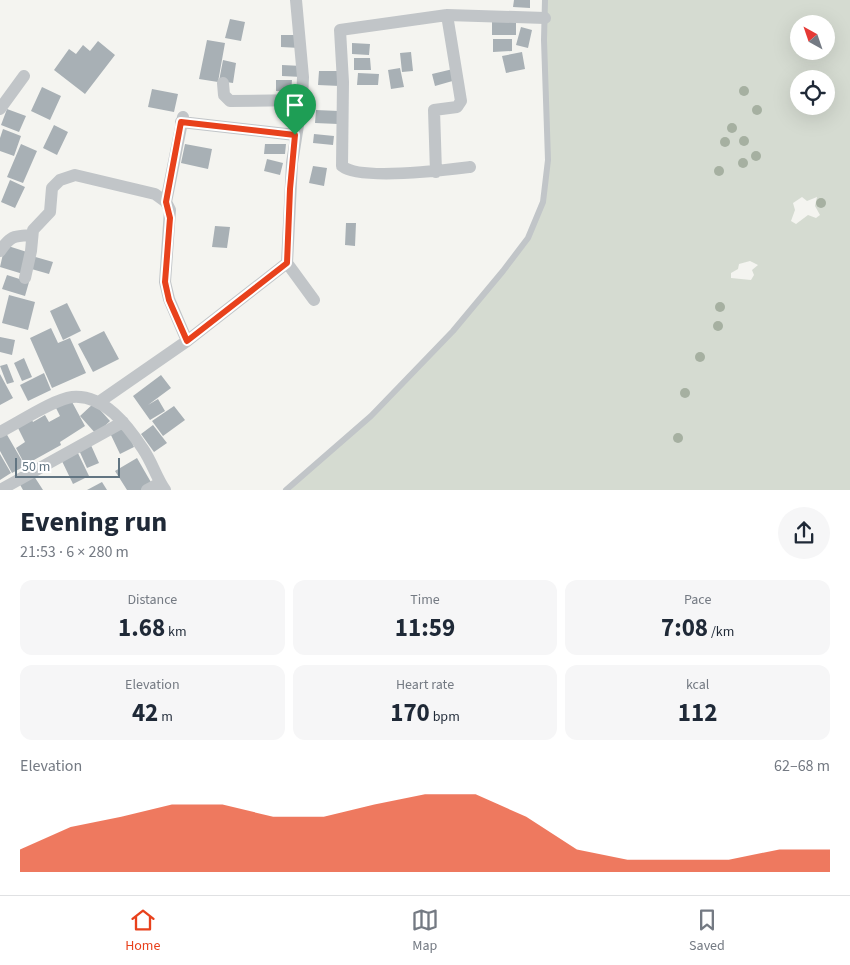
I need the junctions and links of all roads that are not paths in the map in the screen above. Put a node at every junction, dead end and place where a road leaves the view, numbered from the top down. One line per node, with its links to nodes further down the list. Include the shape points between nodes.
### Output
1 (296, 0): 7 (street, via 303,55)
2 (546, 0): 4 (lane)
3 (447, 16): 4 (street); 11 (street, via 461,101 457,107 434,110); 11 (street, via 340,30 342,166 380,173)
4 (545, 18): 25 (lane, via 548,160 543,202 528,238 453,331 371,416)
5 (24, 76): 8 (street)
6 (223, 83): 7 (street, via 224,95 230,102)
7 (302, 100): 9 (street)
8 (0, 109)
9 (295, 135): 12 (street, via 182,119); 15 (street)
10 (470, 167): 11 (street)
11 (436, 172)
12 (166, 202): 13 (street, via 155,194 87,177 69,176 52,188 50,212); 18 (street, via 170,218 165,282 169,300)
13 (32, 235): 14 (street, via 14,236); 16 (street)
14 (0, 251)
15 (287, 263): 17 (street); 18 (street)
16 (24, 278)
17 (314, 300)
18 (187, 341): 19 (street)
19 (99, 402): 20 (street); 21 (street, via 83,398 62,400)
20 (123, 422): 22 (street, via 145,451); 23 (street)
21 (0, 432)
22 (162, 486): 24 (street)
23 (0, 490)
24 (147, 490)
25 (286, 490)

